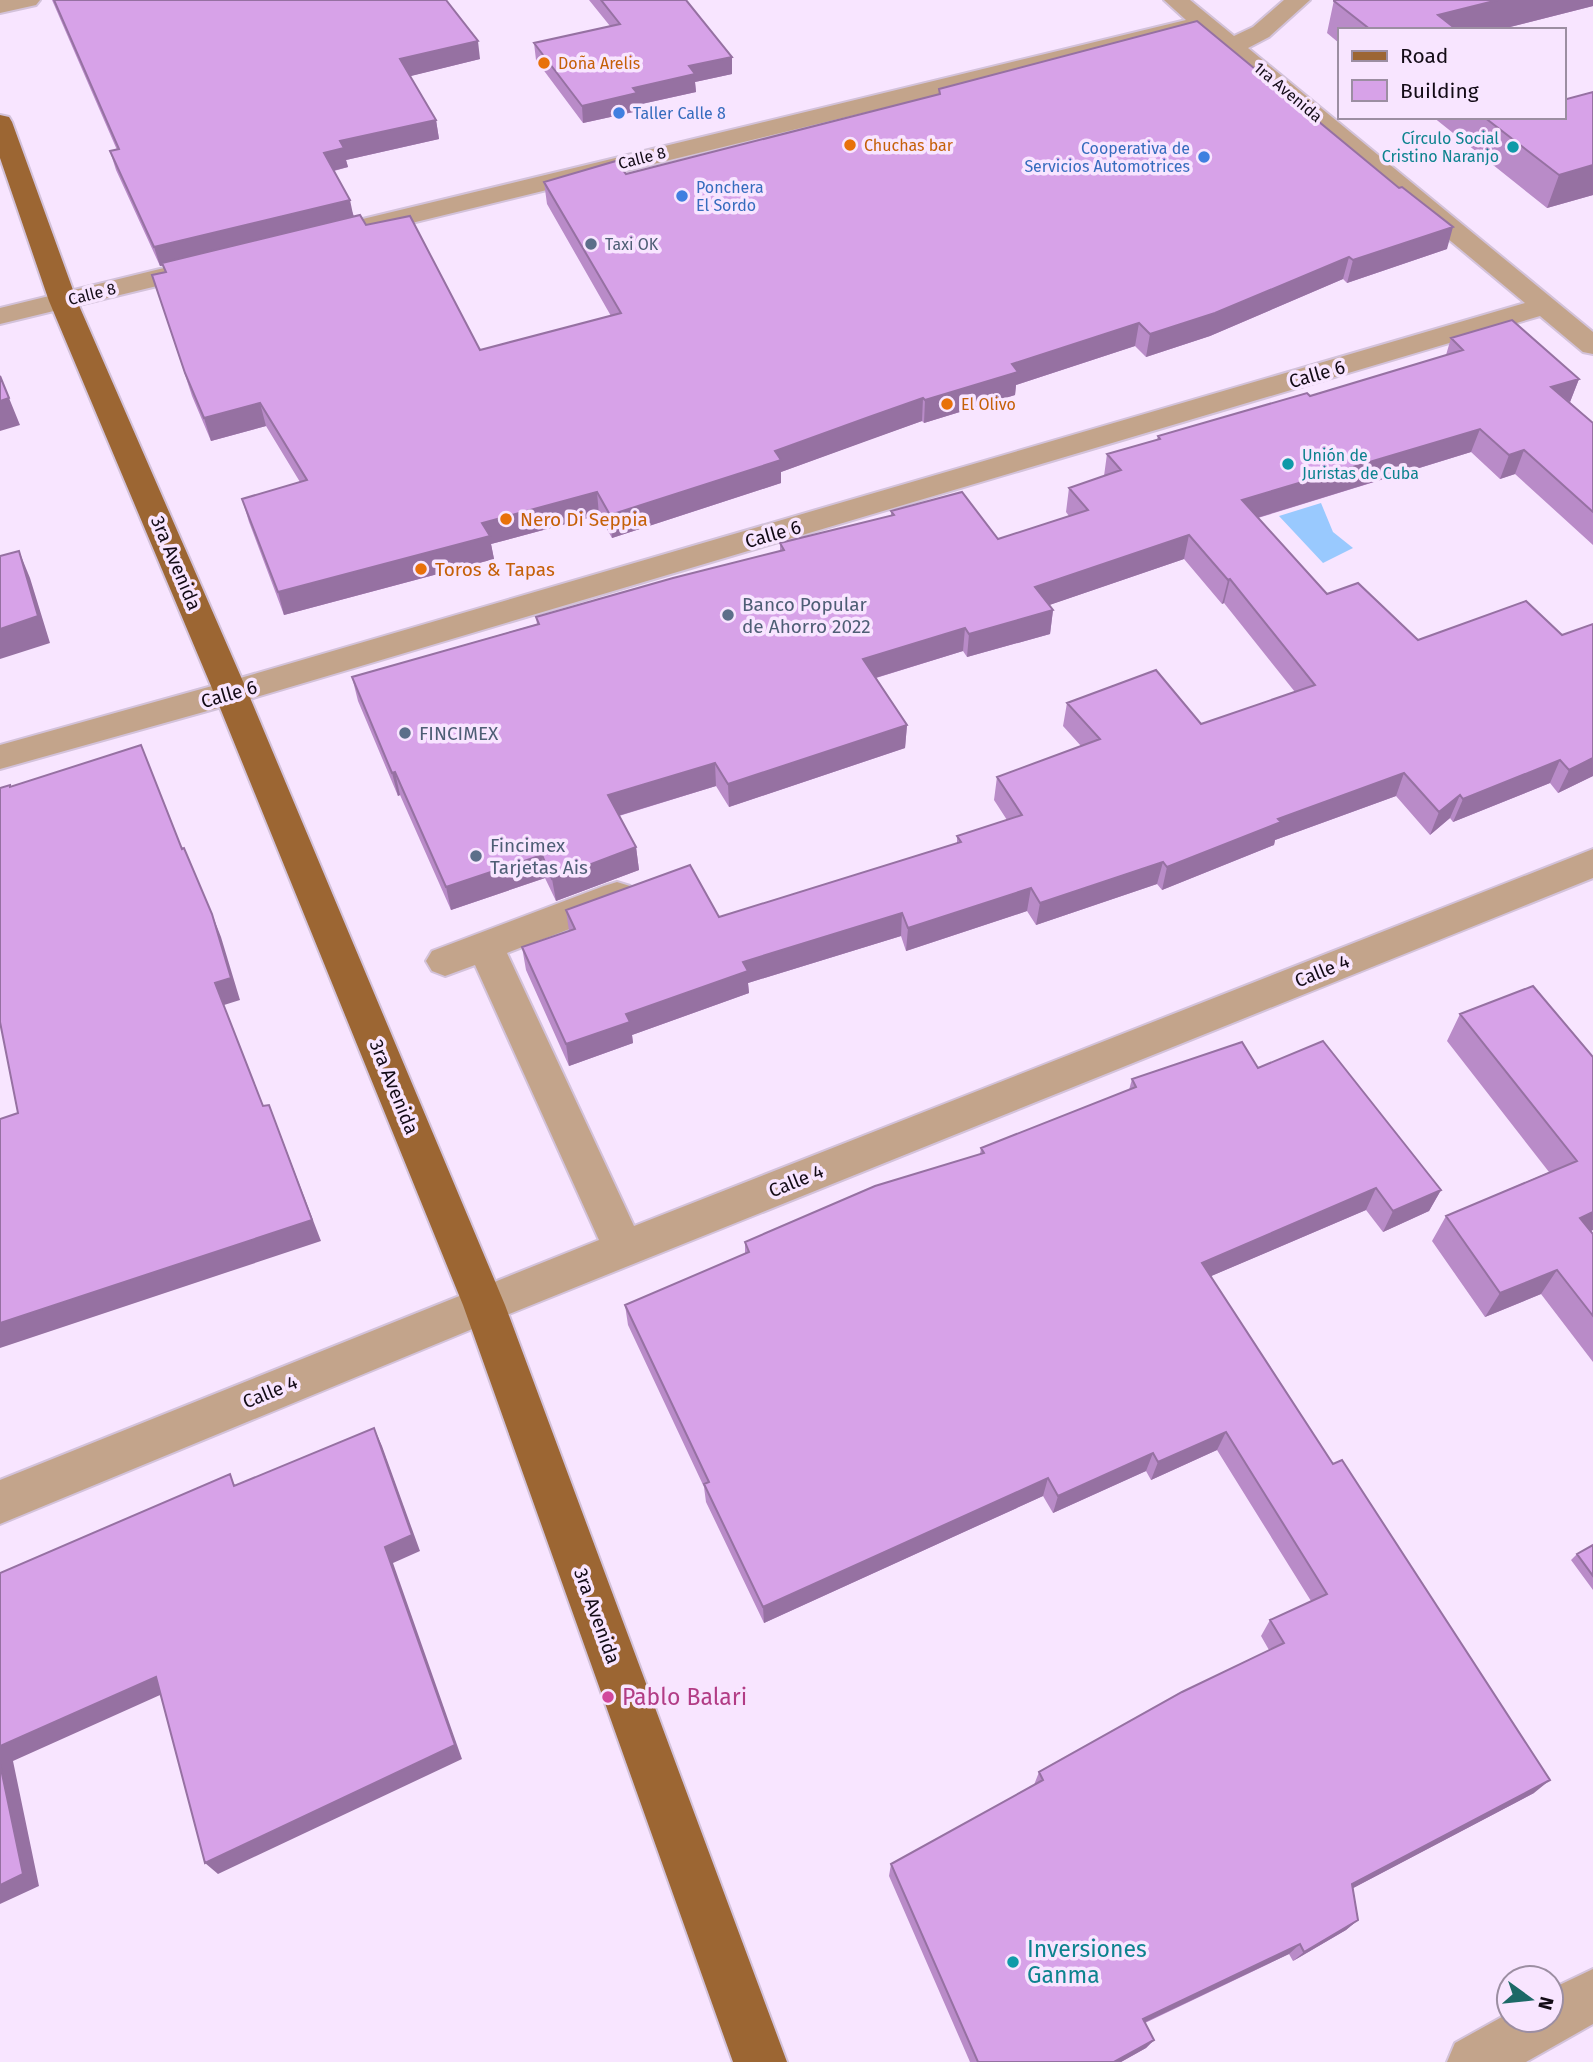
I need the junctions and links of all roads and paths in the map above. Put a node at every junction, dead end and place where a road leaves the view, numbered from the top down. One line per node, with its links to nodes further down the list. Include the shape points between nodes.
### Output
1 (28, 0): 3 (street)
2 (1298, 0): 5 (street, via 1261,32)
3 (0, 6)
4 (1191, 7): 5 (street, 1ra Avenida); 7 (street, Calle 8)
5 (1233, 46): 10 (street, 1ra Avenida)
6 (0, 122): 9 (main road, 3ra Avenida)
7 (318, 238)
8 (224, 261): 9 (street, Calle 8)
9 (63, 301): 11 (street, Calle 8); 13 (main road, 3ra Avenida)
10 (1546, 306): 12 (street, 1ra Avenida); 13 (street, Calle 6)
11 (0, 316)
12 (1593, 346)
13 (231, 693): 14 (street, Calle 6); 20 (main road, 3ra Avenida)
14 (0, 757)
15 (1593, 863): 19 (street, Calle 4)
16 (652, 883): 17 (street)
17 (485, 946): 18 (street); 19 (street)
18 (444, 961)
19 (624, 1249): 20 (street, Calle 4)
20 (484, 1305): 21 (street, Calle 4); 25 (main road, 3ra Avenida)
21 (0, 1502)
22 (1593, 1995): 23 (street)
23 (1565, 2011)
24 (1523, 2034): 26 (street)
25 (760, 2062)
26 (1474, 2062)

